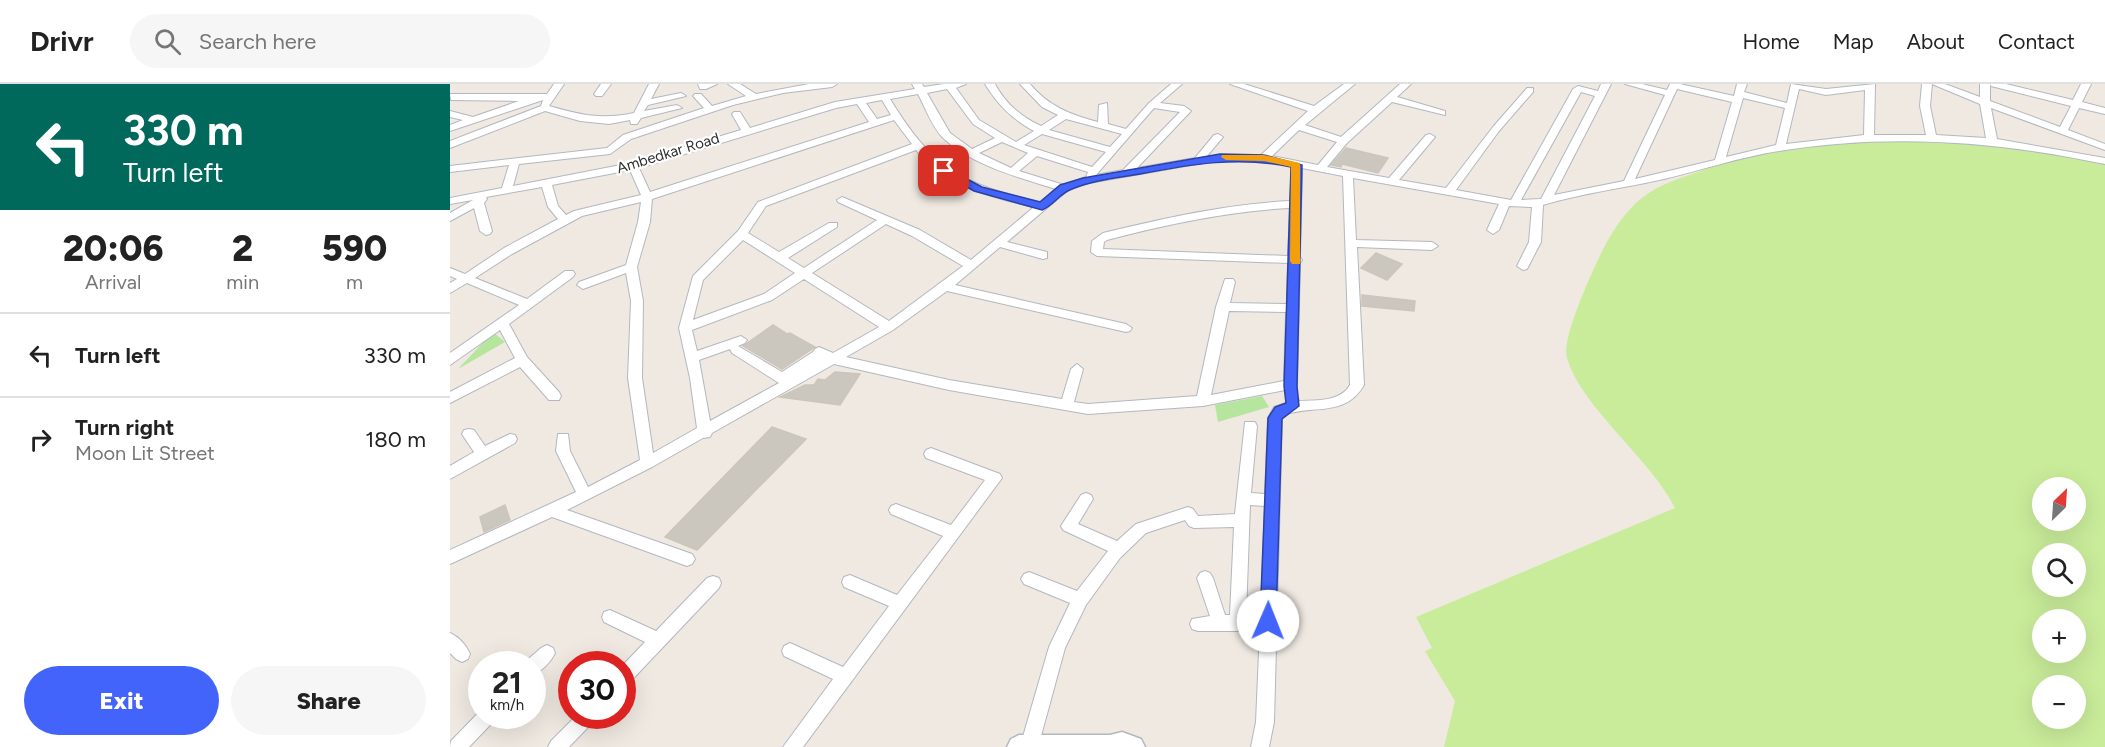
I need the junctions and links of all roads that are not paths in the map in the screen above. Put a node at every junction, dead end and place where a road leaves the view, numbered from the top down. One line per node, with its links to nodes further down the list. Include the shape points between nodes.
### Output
1 (511, 84): 39 (street)
2 (558, 84): 40 (street)
3 (606, 84): 33 (street)
4 (654, 84): 46 (street)
5 (703, 84): 6 (street)
6 (712, 84)
7 (733, 84): 37 (street)
8 (781, 84): 31 (street)
9 (831, 84): 31 (street); 49 (street)
10 (961, 84): 25 (street, Ambedkar Road)
11 (990, 84): 71 (street, via 1012,115)
12 (1025, 84): 62 (street, via 1032,95)
13 (1177, 84): 51 (street)
14 (1235, 84): 56 (street)
15 (1350, 84): 56 (street)
16 (1406, 84): 43 (street)
17 (1606, 84): 34 (street)
18 (1630, 84): 29 (street)
19 (1927, 84): 76 (street, via 1925,106)
20 (1936, 84): 47 (street)
21 (1984, 84): 47 (street)
22 (1994, 84): 45 (street)
23 (2086, 84): 48 (street)
24 (1796, 85): 26 (street, via 1826,92); 52 (street)
25 (943, 86): 28 (street, Ambedkar Road); 77 (street, via 976,122)
26 (1847, 86): 27 (street)
27 (1870, 86): 78 (street)
28 (918, 87): 38 (street, Ambedkar Road); 87 (street, via 946,135)
29 (1673, 88): 32 (street); 104 (street)
30 (1530, 90): 107 (street)
31 (791, 91): 37 (street)
32 (1739, 93): 52 (street); 91 (street)
33 (599, 94)
34 (1600, 94): 113 (street); 114 (street, via 1578,89)
35 (681, 96): 46 (street)
36 (698, 96): 55 (street)
37 (753, 96): 55 (street)
38 (884, 96): 44 (street, Ambedkar Road); 61 (street)
39 (500, 97): 41 (street); 42 (street)
40 (550, 97): 42 (street); 53 (street)
41 (451, 98)
42 (536, 98): 64 (street)
43 (1392, 99): 60 (street); 79 (street)
44 (859, 100): 49 (street, Ambedkar Road); 65 (street)
45 (2028, 100): 47 (street); 48 (street); 70 (street)
46 (644, 103): 63 (street)
47 (1985, 103): 80 (street)
48 (2077, 104): 57 (street); 70 (street)
49 (835, 105): 69 (street, Ambedkar Road)
50 (1104, 105): 66 (street)
51 (1152, 105): 72 (street); 99 (street, via 1186,111)
52 (1789, 106): 85 (street)
53 (544, 108): 63 (street, via 596,121); 81 (street)
54 (677, 108): 63 (street)
55 (710, 109): 73 (street)
56 (1315, 110): 67 (street)
57 (2105, 111)
58 (450, 114): 64 (street)
59 (737, 114): 69 (street)
60 (1442, 114)
61 (896, 116): 65 (street); 82 (street)
62 (1064, 116): 66 (street); 71 (street)
63 (636, 118): 73 (street)
64 (474, 120): 68 (street)
65 (875, 123): 109 (street)
66 (1103, 126): 72 (street)
67 (1297, 126): 79 (street); 89 (street)
68 (450, 128)
69 (746, 130): 95 (street, Ambedkar Road)
70 (2063, 131): 84 (street)
71 (1041, 132): 83 (street); 86 (street)
72 (1128, 132): 86 (street)
73 (627, 137): 93 (street, via 610,151)
74 (1218, 137): 90 (street)
75 (1430, 137): 102 (street)
76 (1931, 137): 78 (street); 80 (street)
77 (1002, 138): 83 (street); 87 (street)
78 (1869, 138): 85 (street)
79 (1343, 141): 97 (street)
80 (1992, 141): 92 (street)
81 (450, 145)
82 (917, 146): 116 (street, via 944,171 978,189); 123 (street, via 762,204)
83 (1016, 146): 88 (street)
84 (2105, 147)
85 (1780, 148): 91 (street)
86 (1111, 150): 101 (street)
87 (971, 153): 98 (street)
88 (1034, 153): 98 (street); 101 (street)
89 (1264, 158): 90 (street); 94 (street)
90 (1198, 160): 99 (street, via 1177,170)
91 (1720, 160): 104 (street)
92 (2105, 161)
93 (515, 162): 96 (street); 106 (street)
94 (1297, 165): 97 (street); 115 (street)
95 (633, 166): 103 (street, Ambedkar Road); 109 (street)
96 (450, 169)
97 (1320, 169): 100 (street)
98 (1012, 172): 105 (street)
99 (1126, 172): 101 (street)
100 (1348, 173): 102 (street); 125 (street)
101 (1091, 175): 105 (street)
102 (1392, 180): 107 (street)
103 (546, 183): 106 (street, Ambedkar Road); 119 (street, via 553,207)
104 (1628, 183): 113 (street)
105 (1064, 188): 116 (street)
106 (506, 192): 108 (street, Ambedkar Road)
107 (1449, 192): 114 (street)
108 (488, 195): 111 (street, Ambedkar Road); 112 (street)
109 (647, 196): 119 (street, via 578,213); 132 (street)
110 (842, 200): 118 (street)
111 (450, 201)
112 (478, 201): 117 (street); 122 (street)
113 (1542, 202): 114 (street); 131 (street, via 1535,242)
114 (1509, 203): 121 (street)
115 (1295, 204): 129 (street); 129 (street, via 1256,205 1155,224 1103,237 1096,252)
116 (1042, 206): 124 (street)
117 (450, 218)
118 (885, 219): 130 (street); 134 (street)
119 (565, 220): 136 (street)
120 (833, 225): 128 (street)
121 (1493, 230)
122 (486, 231)
123 (742, 234): 128 (street); 146 (street, via 697,279)
124 (998, 243): 127 (street); 130 (street)
125 (1352, 243): 126 (street); 159 (street, via 1355,392 1340,401)
126 (1432, 246)
127 (1043, 255)
128 (780, 257): 134 (street)
129 (1296, 260): 143 (street)
130 (971, 265): 139 (street)
131 (1523, 266)
132 (631, 267): 138 (street); 167 (street, via 637,301 636,378)
133 (450, 272): 136 (street)
134 (804, 272): 145 (street); 146 (street, via 768,297)
135 (569, 274): 141 (street)
136 (465, 279): 140 (street); 141 (street)
137 (1229, 282): 142 (street)
138 (583, 285)
139 (945, 287): 145 (street); 147 (street)
140 (450, 289)
141 (528, 304): 144 (street)
142 (1222, 307): 143 (street); 157 (street)
143 (1293, 308): 154 (street)
144 (502, 323): 150 (street); 151 (street)
145 (889, 327): 149 (street)
146 (686, 328): 148 (street)
147 (1126, 328)
148 (692, 358): 153 (street, via 738,345); 161 (street)
149 (834, 359): 153 (street); 153 (street, via 820,352); 158 (street, via 949,385)
150 (450, 360)
151 (522, 360): 155 (street); 156 (street)
152 (1077, 369): 158 (street)
153 (787, 381): 161 (street)
154 (1290, 386): 157 (street); 159 (street)
155 (554, 396)
156 (450, 398)
157 (1203, 401): 158 (street, via 1088,408)
158 (1067, 404)
159 (1293, 406): 172 (street, via 1280,411 1275,418)
160 (1250, 426): 171 (street)
161 (705, 433): 167 (street)
162 (469, 434): 165 (street)
163 (563, 438): 169 (street, via 563,451)
164 (510, 439): 165 (street)
165 (483, 454): 168 (street)
166 (931, 454): 176 (street, via 995,478)
167 (647, 463): 169 (street)
168 (450, 473)
169 (585, 495): 174 (street)
170 (1086, 499): 177 (street, via 1068,526)
171 (1243, 499): 172 (street); 175 (street)
172 (1271, 500): 187 (street)
173 (896, 510): 176 (street)
174 (552, 511): 178 (street); 179 (street)
175 (1241, 520): 177 (street, via 1194,522 1188,513 1141,528); 190 (street)
176 (953, 533): 185 (street)
177 (1119, 549): 184 (street)
178 (450, 557)
179 (687, 559)
180 (1205, 578): 188 (street)
181 (1029, 579): 184 (street)
182 (713, 582): 191 (street)
183 (850, 582): 185 (street)
184 (1080, 600): 203 (street, via 1056,647)
185 (900, 604): 196 (street)
186 (610, 617): 191 (street)
187 (1268, 621): 190 (street); 205 (street, via 1265,722)
188 (1220, 623): 189 (street); 190 (street)
189 (1198, 624)
190 (1238, 624)
191 (658, 640): 195 (street)
192 (450, 641): 194 (street)
193 (790, 651): 196 (street)
194 (462, 654)
195 (636, 663)
196 (844, 676): 201 (street)
197 (475, 729): 199 (street)
198 (574, 729): 200 (street)
199 (458, 747)
200 (557, 747)
201 (792, 747)
202 (1018, 747): 203 (street)
203 (1029, 747): 204 (street)
204 (1133, 747)
205 (1260, 747)

